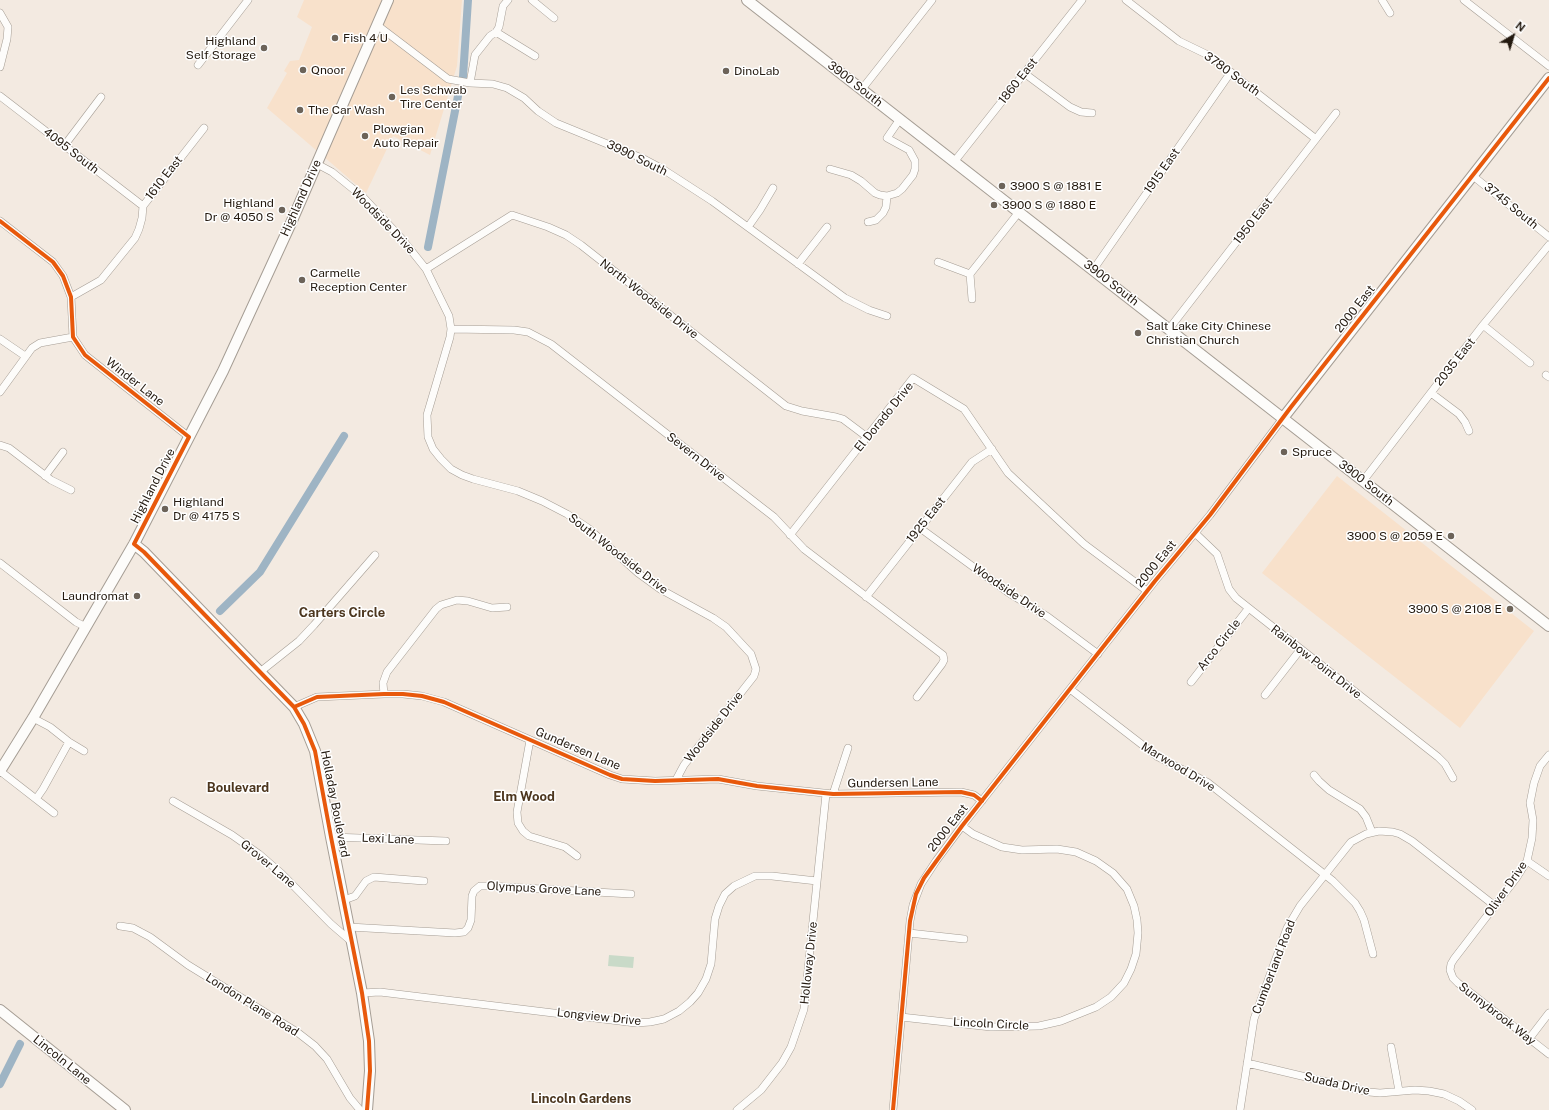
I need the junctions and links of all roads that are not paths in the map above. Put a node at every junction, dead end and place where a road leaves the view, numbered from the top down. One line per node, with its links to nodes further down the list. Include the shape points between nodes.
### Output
1 (248, 0): 17 (street)
2 (388, 0): 14 (main road, Highland Drive)
3 (508, 0): 15 (street, via 502,8)
4 (532, 0): 13 (street)
5 (747, 0): 24 (main road, 3900 South)
6 (932, 0): 24 (street)
7 (1082, 0): 21 (street, 1860 East)
8 (1126, 0): 20 (street, 3780 South, via 1179,41 1208,55)
9 (1382, 0): 12 (street)
10 (1464, 0): 18 (street)
11 (0, 13): 19 (street, via 8,27)
12 (1390, 13)
13 (554, 18)
14 (377, 26): 23 (street, 3990 South, via 448,79); 34 (main road, Highland Drive)
15 (496, 32): 16 (street); 23 (street, via 475,55)
16 (535, 56)
17 (198, 65)
18 (1549, 66)
19 (0, 67)
20 (1231, 72): 31 (street, 3780 South); 50 (street, 1915 East)
21 (1024, 73): 27 (street, via 1070,107); 33 (street, 1860 East)
22 (1549, 78): 36 (main road, 2000 East)
23 (470, 83): 43 (street, 3990 South, via 486,83 507,88 556,123 661,168 712,200)
24 (862, 89): 29 (main road, 3900 South)
25 (0, 96): 32 (street, 4095 South)
26 (101, 97): 32 (street)
27 (1092, 113)
28 (1336, 113): 31 (street, 1950 East)
29 (900, 120): 33 (main road, 3900 South); 38 (street, via 887,138 909,150 916,169 902,190)
30 (204, 128): 39 (street, 1610 East)
31 (1316, 139): 57 (street, 1950 East)
32 (64, 146): 39 (street, 4095 South)
33 (954, 162): 40 (main road, 3900 South)
34 (317, 164): 49 (street, Woodside Drive, via 332,172 363,197); 66 (main road, Highland Drive, via 223,370)
35 (830, 169): 38 (street, via 851,175 875,193)
36 (1473, 176): 45 (street, 3745 South); 64 (main road, 2000 East)
37 (773, 188): 43 (street)
38 (887, 196): 42 (street, via 883,213 876,220)
39 (143, 206): 52 (street, 1610 East, via 135,238 101,280)
40 (1019, 212): 50 (main road, 3900 South); 51 (street)
41 (0, 221): 52 (street, via 53,262 63,276)
42 (868, 222)
43 (748, 227): 48 (street, 3990 South)
44 (827, 227): 48 (street)
45 (1549, 237)
46 (1549, 244): 55 (street, 2035 East)
47 (938, 262): 51 (street)
48 (798, 264): 54 (street, 3990 South, via 853,303)
49 (426, 269): 56 (street, South Woodside Drive, via 449,316); 67 (street, North Woodside Drive, via 512,215 548,227 581,245 786,406 802,412 836,416)
50 (1093, 270): 57 (main road, 3900 South)
51 (970, 274): 53 (street)
52 (70, 297): 58 (street)
53 (972, 299)
54 (887, 316)
55 (1483, 325): 61 (street); 63 (street, 2035 East)
56 (451, 329): 76 (street, Severn Drive, via 528,332 552,344 774,517); 89 (street, South Woodside Drive, via 427,415 428,436 433,449 441,459 462,475 542,500 588,528 660,590 726,627 751,654 756,668)
57 (1170, 329): 64 (main road, 3900 South)
58 (74, 337): 60 (street, via 40,343); 66 (street, Winder Lane, via 85,355)
59 (0, 339): 60 (street)
60 (25, 356): 62 (street)
61 (1530, 363)
62 (0, 392)
63 (1431, 393): 65 (street, via 1460,414); 72 (street, 2035 East)
64 (1283, 418): 72 (main road, 3900 South); 75 (street, 2000 East)
65 (1469, 431)
66 (189, 437): 77 (main road, Highland Drive)
67 (868, 437): 69 (street, El Dorado Drive, via 913,378 964,409); 76 (street, El Dorado Drive)
68 (0, 445): 71 (street, via 9,448)
69 (992, 449): 74 (street, 1925 East, via 972,462); 80 (street, El Dorado Drive, via 1008,473 1073,534)
70 (63, 452): 71 (street)
71 (45, 476): 73 (street)
72 (1363, 480): 84 (main road, 3900 South)
73 (71, 490)
74 (920, 528): 81 (street, 1925 East); 87 (street, Woodside Drive)
75 (1195, 533): 80 (street, 2000 East); 83 (street, Rainbow Point Drive, via 1217,554 1229,589)
76 (790, 535): 81 (street, Severn Drive, via 804,550)
77 (134, 544): 85 (main road, Highland Drive); 88 (main road, Holladay Boulevard)
78 (375, 556): 88 (street, via 314,625)
79 (0, 563): 85 (street)
80 (1147, 591): 87 (street, 2000 East)
81 (866, 597): 94 (street, Severn Drive, via 944,657 942,664)
82 (507, 607): 92 (street, via 492,608 457,600 441,605 387,672 383,683)
83 (1248, 609): 86 (street, Rainbow Point Drive); 90 (street, Arco Circle)
84 (1549, 626)
85 (86, 627): 96 (main road, Highland Drive)
86 (1300, 650): 93 (street); 104 (street, Rainbow Point Drive, via 1438,757)
87 (1098, 654): 91 (street, 2000 East)
88 (260, 672): 95 (main road, Holladay Boulevard)
89 (754, 676): 105 (street, Woodside Drive, via 684,765)
90 (1191, 682)
91 (1070, 689): 109 (street, 2000 East); 117 (street, Marwood Drive, via 1158,757 1207,782)
92 (384, 694): 95 (street, Gundersen Lane, via 317,698); 97 (street, Gundersen Lane, via 418,696 444,702)
93 (1265, 695)
94 (917, 697)
95 (294, 707): 113 (main road, Holladay Boulevard, via 315,751)
96 (33, 718): 98 (street); 102 (main road, Highland Drive)
97 (530, 740): 105 (street, Gundersen Lane, via 622,779); 115 (street, via 517,812 518,823 529,836 565,847)
98 (69, 742): 100 (street); 107 (street)
99 (848, 748): 106 (street, Holloway Drive)
100 (84, 751)
101 (1549, 755): 116 (street, Oliver Drive, via 1540,766 1530,802 1533,820)
102 (0, 771): 107 (street)
103 (1314, 774): 112 (street, via 1329,790 1360,810)
104 (1453, 778)
105 (676, 780): 106 (street, Gundersen Lane, via 718,779)
106 (829, 794): 109 (street, Gundersen Lane, via 961,792 974,795); 120 (street, Holloway Drive)
107 (36, 799): 110 (street)
108 (173, 801): 128 (street, Grover Lane, via 232,835 259,854)
109 (982, 801): 111 (street, 2000 East)
110 (54, 813)
111 (962, 826): 126 (street, 2000 East, via 921,884 913,905); 134 (street, Lincoln Circle, via 1002,847 1076,852 1096,861 1113,873 1127,889 1136,913 1136,954 1124,983 1111,997 1080,1015 1046,1025 991,1027)
112 (1372, 832): 117 (street, Cumberland Road, via 1351,842); 123 (street, via 1386,831 1406,837)
113 (331, 837): 114 (street, Lexi Lane); 122 (main road, Holladay Boulevard)
114 (446, 841)
115 (577, 856)
116 (1527, 861): 118 (street); 123 (street, Oliver Drive)
117 (1324, 874): 129 (street, Marwood Drive, via 1350,898 1360,912); 138 (street, Cumberland Road, via 1287,928 1256,1011)
118 (1549, 876)
119 (424, 881): 122 (street, via 374,877 366,881 355,896)
120 (817, 881): 131 (street, Longview Drive, via 754,876 734,886 725,894 715,919 706,979 690,1002 664,1019 636,1023 380,992); 144 (street, Holloway Drive, via 805,1002 799,1028 791,1047 772,1076 761,1090)
121 (630, 894): 125 (street, Olympus Grove Lane, via 480,886 472,896 471,920 464,932)
122 (344, 900): 125 (main road, Holladay Boulevard)
123 (1495, 906): 130 (street, Oliver Drive, via 1454,959)
124 (120, 926): 142 (street, London Plane Road, via 133,928 150,937 188,965 297,1032 327,1059)
125 (349, 927): 128 (main road, Holladay Boulevard)
126 (909, 933): 127 (street); 134 (street, 2000 East)
127 (964, 939)
128 (352, 942): 131 (main road, Holladay Boulevard)
129 (1373, 954)
130 (1450, 970): 135 (street, Sunnybrook Way, via 1458,982)
131 (362, 993): 143 (main road, Holladay Boulevard, via 369,1041)
132 (0, 1010): 141 (main road, Lincoln Lane)
133 (1549, 1013): 135 (street)
134 (901, 1018): 145 (street, 2000 East)
135 (1529, 1039): 137 (street, Sunnybrook Way)
136 (1391, 1047): 139 (street)
137 (1549, 1054)
138 (1247, 1063): 139 (street, Suada Drive, via 1369,1092); 146 (street, Cumberland Road)
139 (1398, 1091): 140 (street, Suada Drive, via 1429,1090 1444,1094)
140 (1470, 1109)
141 (125, 1110)
142 (360, 1110)
143 (367, 1110)
144 (737, 1110)
145 (893, 1110)
146 (1240, 1110)

